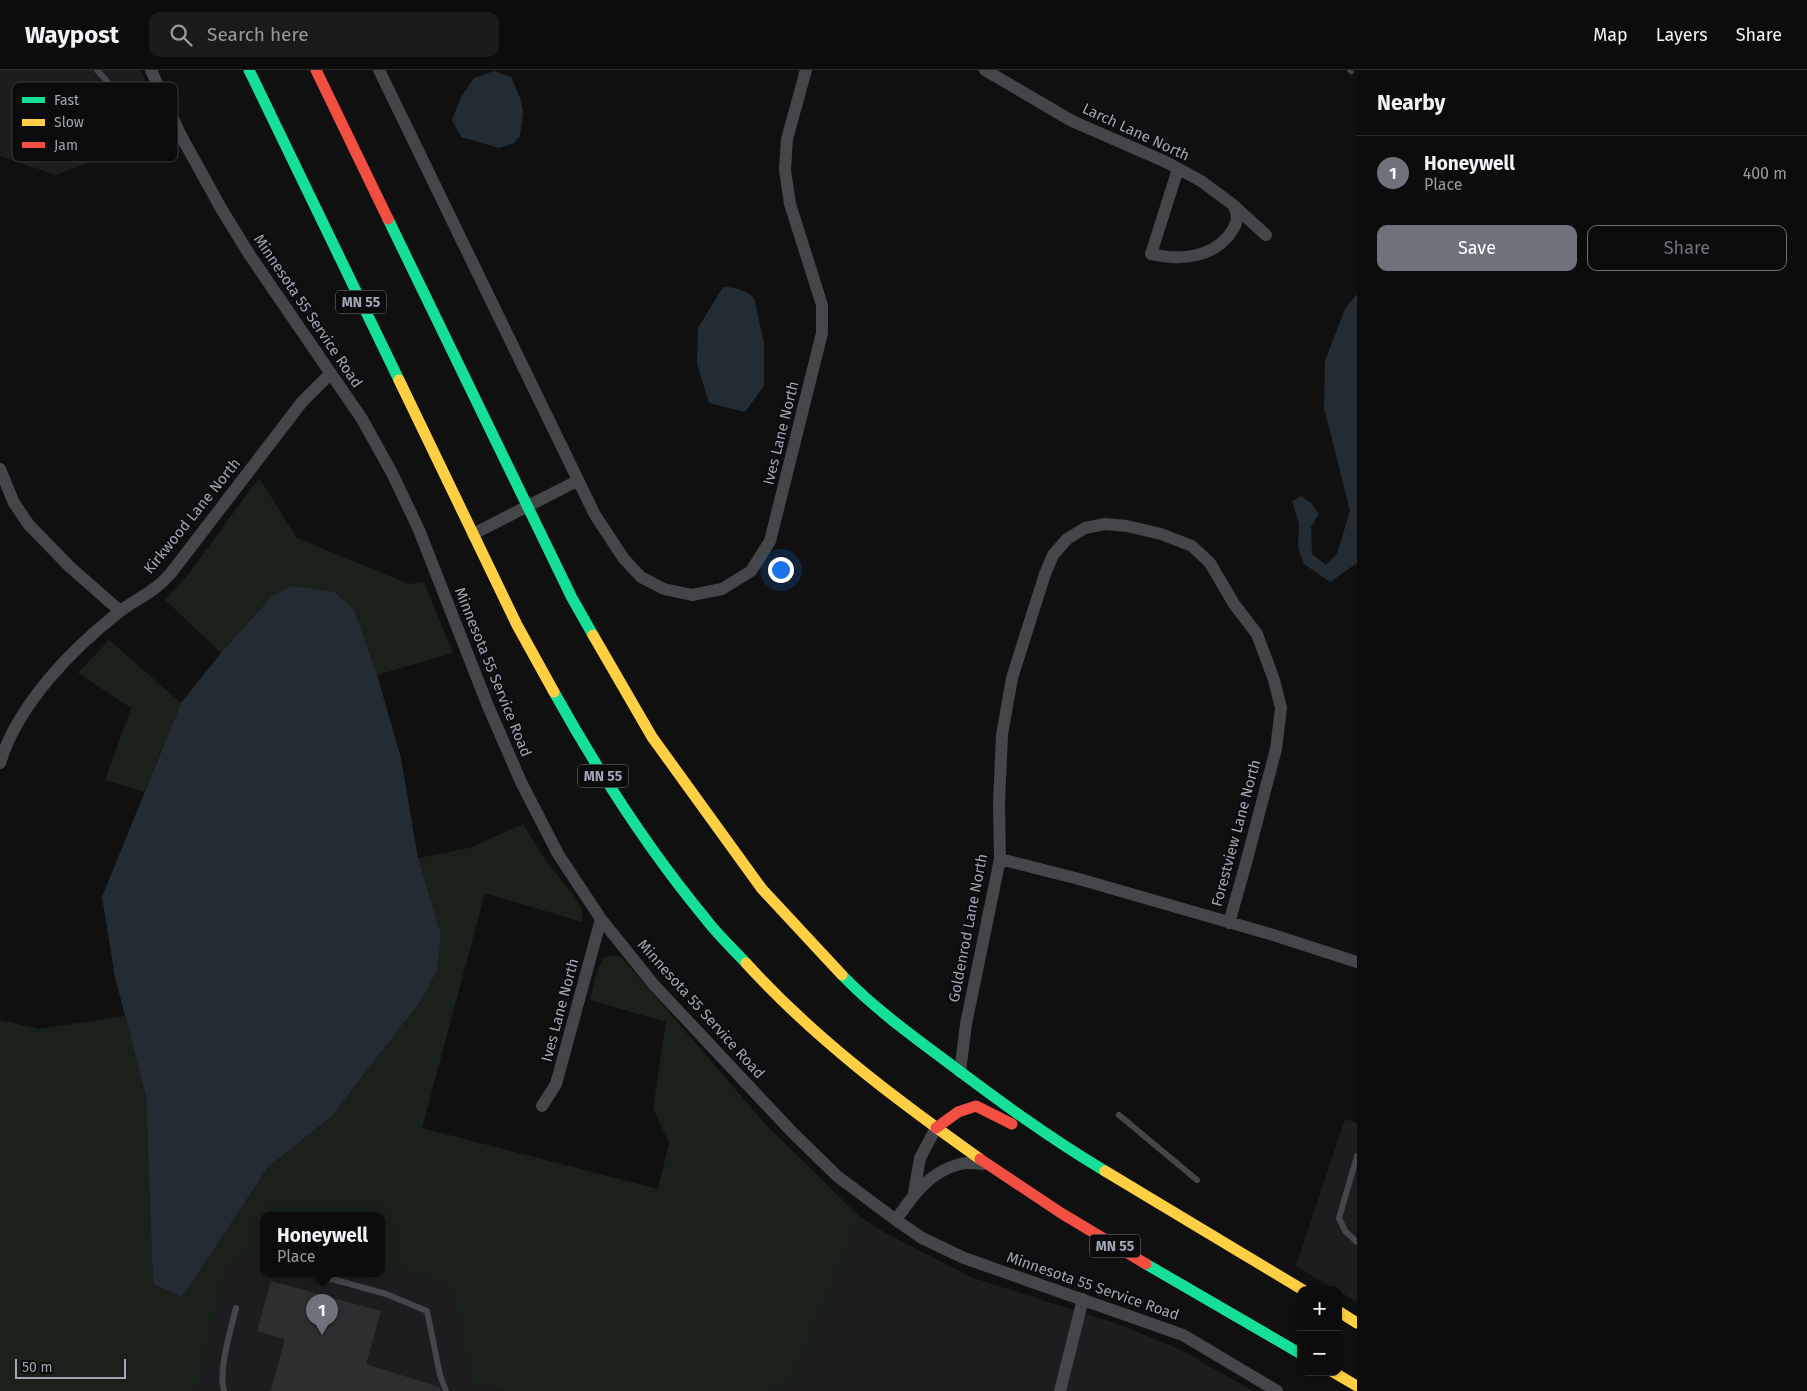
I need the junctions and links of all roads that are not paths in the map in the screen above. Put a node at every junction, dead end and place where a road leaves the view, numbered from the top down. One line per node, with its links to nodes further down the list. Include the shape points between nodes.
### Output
1 (97, 70): 8 (lane)
2 (151, 70): 9 (street, Minnesota 55 Service Road)
3 (249, 70): 18 (highway, MN 55)
4 (316, 70): 17 (highway)
5 (379, 70): 16 (street, Ives Lane North)
6 (806, 70): 16 (street, Ives Lane North, via 787,139 784,170 790,204 822,305 822,333 770,542 751,571 722,590 692,595 664,589 640,577 624,559)
7 (985, 70): 11 (street, Larch Lane North, via 1072,121)
8 (108, 82)
9 (156, 82)
10 (178, 130): 14 (street, Minnesota 55 Service Road, via 249,254)
11 (1178, 169): 12 (street, Larch Lane North); 12 (street, via 1151,254 1168,258 1209,252 1226,240 1236,226 1238,215)
12 (1232, 204): 13 (street, Larch Lane North)
13 (1266, 236)
14 (330, 374): 20 (street, Kirkwood Lane North, via 302,402 171,573); 23 (street, Minnesota 55 Service Road, via 362,419 392,473 419,530 521,782 558,854)
15 (0, 469): 20 (street, via 14,503 29,525)
16 (577, 481): 17 (street)
17 (528, 506): 18 (street); 26 (highway, via 572,598 652,737 762,890 850,983 889,1018)
18 (473, 534): 29 (highway, MN 55, via 549,685 621,804 662,864 755,974 808,1025)
19 (1210, 564): 22 (street, Goldenrod Lane North, via 1192,546 1161,534 1105,524 1085,528 1067,539 1053,554 1012,678 1002,734); 24 (street, Forestview Lane North, via 1257,634 1281,708 1276,750)
20 (120, 611): 21 (street, Kirkwood Lane North, via 78,648 46,683 12,731)
21 (0, 763)
22 (1000, 859): 24 (street, Forestview Lane North); 26 (street, Goldenrod Lane North, via 966,1024)
23 (601, 919): 27 (street, Ives Lane North, via 556,1084); 35 (street, Minnesota 55 Service Road, via 654,985 792,1132 837,1176)
24 (1228, 922): 25 (street)
25 (1357, 962)
26 (960, 1072): 34 (highway, via 1058,1143)
27 (542, 1106)
28 (1119, 1115): 32 (lane)
29 (936, 1128): 31 (highway, MN 55); 33 (street, via 920,1158); 34 (highway, via 958,1112 976,1106 1007,1121 1118,1192 1131,1197)
30 (1357, 1156): 36 (lane, via 1339,1218 1345,1231)
31 (986, 1164): 33 (street, via 961,1163 937,1173); 43 (highway, MN 55, via 1115,1246)
32 (1197, 1180)
33 (914, 1193): 35 (street)
34 (1143, 1193): 38 (highway)
35 (896, 1220): 39 (street, Minnesota 55 Service Road, via 922,1238 964,1258)
36 (1357, 1242)
37 (325, 1277): 47 (lane, via 386,1294 427,1311)
38 (1297, 1286)
39 (1083, 1298): 48 (street); 49 (street, Minnesota 55 Service Road, via 1183,1335)
40 (236, 1308): 46 (lane, via 226,1349)
41 (1342, 1314): 42 (highway)
42 (1357, 1323)
43 (1297, 1352)
44 (1340, 1376): 45 (highway)
45 (1357, 1386)
46 (224, 1391)
47 (446, 1391)
48 (1060, 1391)
49 (1277, 1391)

